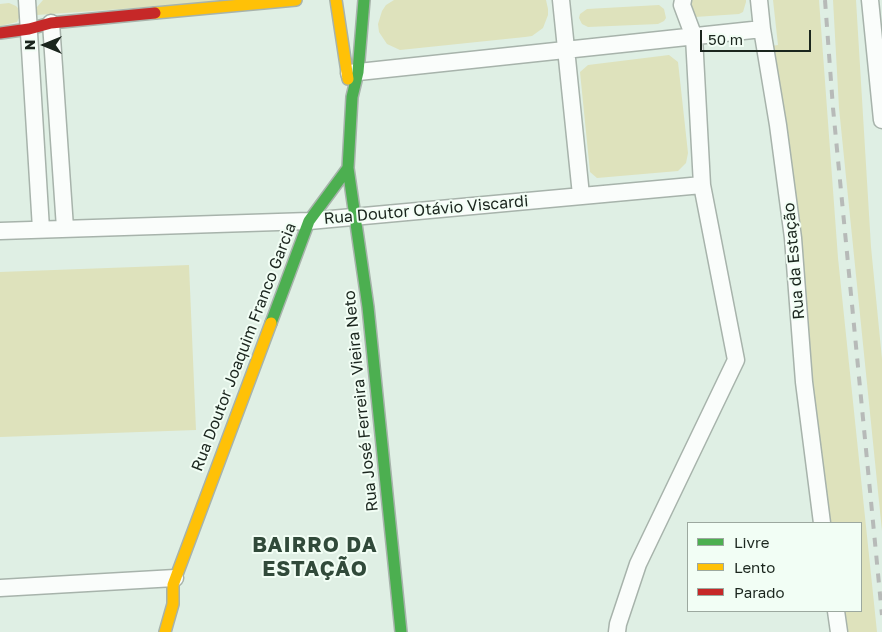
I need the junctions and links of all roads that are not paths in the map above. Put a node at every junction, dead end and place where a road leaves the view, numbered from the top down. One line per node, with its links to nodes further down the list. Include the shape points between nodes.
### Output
1 (27, 0): 10 (street)
2 (296, 0): 9 (street)
3 (336, 0): 15 (street)
4 (364, 0): 15 (street)
5 (561, 0): 14 (street)
6 (759, 0): 11 (street, Rua da Estação)
7 (870, 0): 16 (street)
8 (681, 2): 13 (street)
9 (51, 23): 10 (street); 22 (street)
10 (29, 30): 12 (street); 23 (street)
11 (762, 30): 13 (street); 25 (street, Rua da Estação, via 793,238 804,382)
12 (0, 32)
13 (694, 37): 14 (street); 18 (street)
14 (566, 50): 15 (street); 19 (street)
15 (352, 73): 17 (street)
16 (882, 120)
17 (348, 168): 20 (street, Rua José Ferreira Vieira Neto); 21 (street, Rua Doutor Joaquim Franco Garcia)
18 (702, 185): 19 (street, Rua Doutor Otávio Viscardi); 32 (street, via 736,360 638,564)
19 (582, 195): 20 (street, Rua Doutor Otávio Viscardi)
20 (356, 216): 21 (street, Rua Doutor Otávio Viscardi); 31 (street, Rua José Ferreira Vieira Neto)
21 (309, 221): 22 (street, Rua Doutor Otávio Viscardi); 26 (street, Rua Doutor Joaquim Franco Garcia)
22 (65, 228): 23 (street, Rua Doutor Otávio Viscardi)
23 (41, 229): 24 (street, Rua Doutor Otávio Viscardi)
24 (0, 231)
25 (822, 522)
26 (174, 582): 27 (street); 28 (street, Rua Doutor Joaquim Franco Garcia); 30 (street, Rua Doutor Joaquim Franco Garcia)
27 (0, 588)
28 (161, 600)
29 (836, 612): 33 (street)
30 (165, 632)
31 (401, 632)
32 (618, 632)
33 (839, 632)

